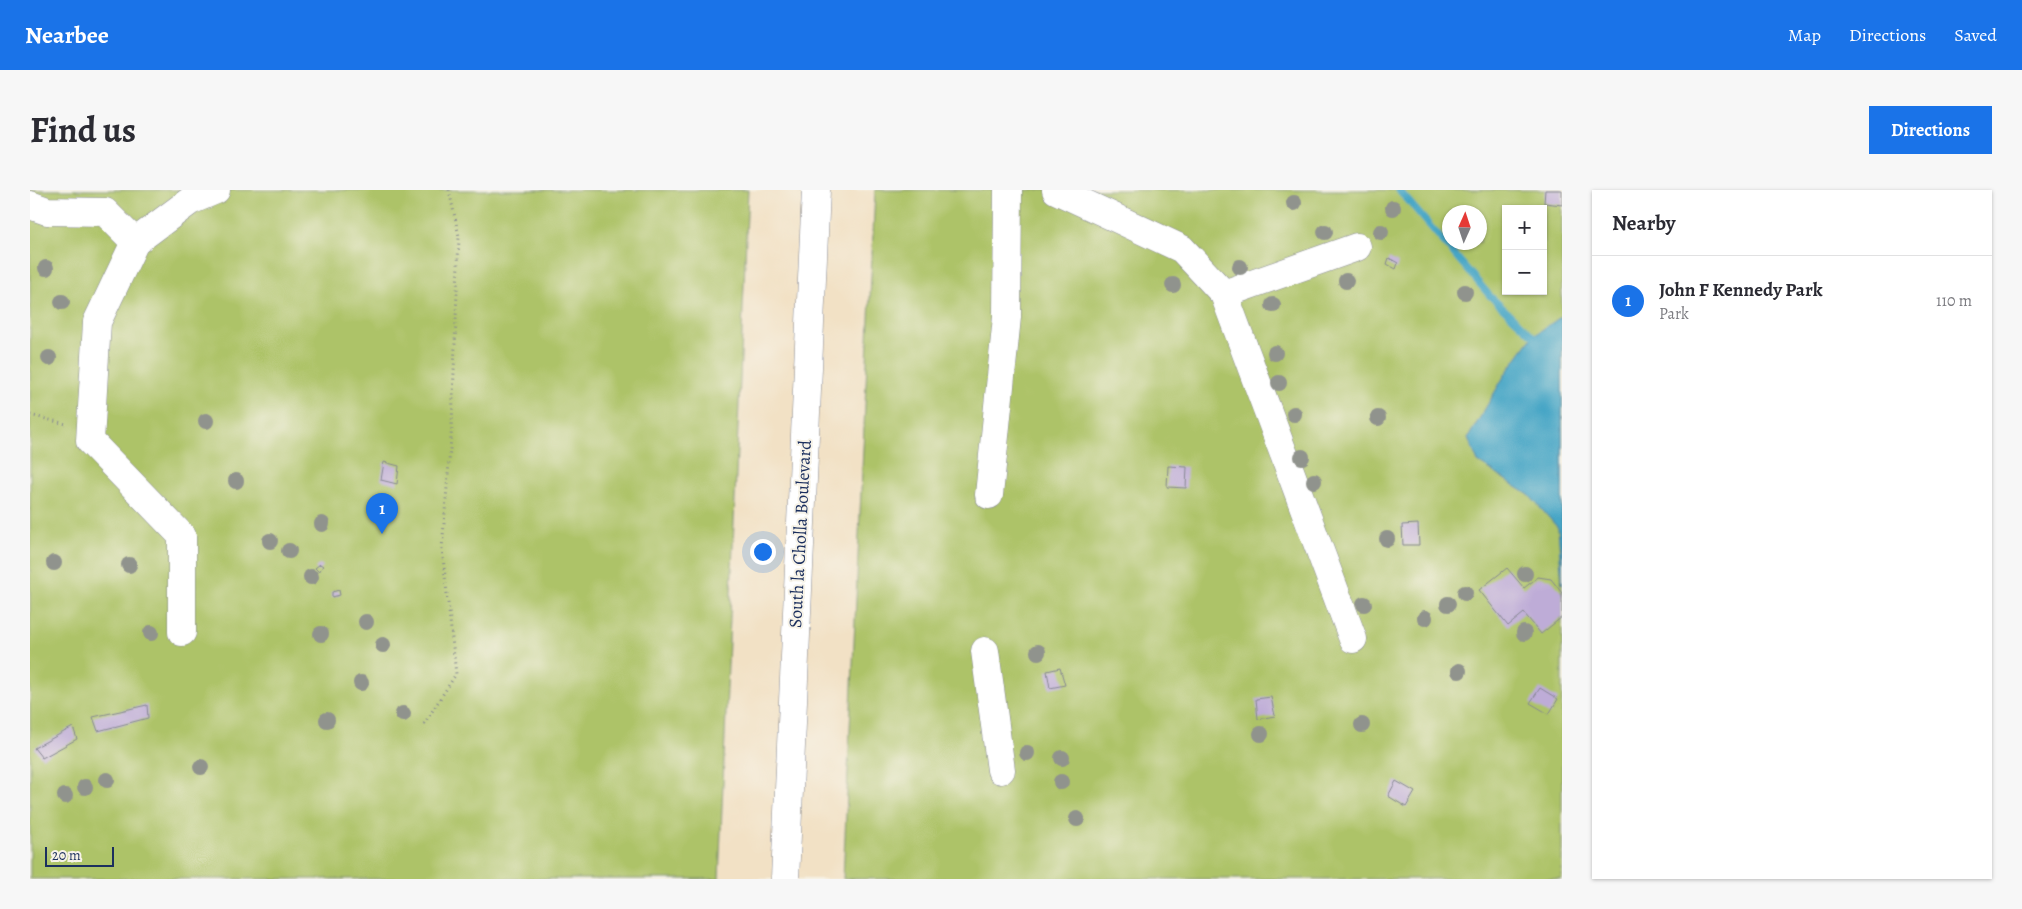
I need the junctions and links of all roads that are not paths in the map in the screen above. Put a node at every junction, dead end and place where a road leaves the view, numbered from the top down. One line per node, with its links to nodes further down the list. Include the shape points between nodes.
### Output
1 (216, 190): 6 (main road, via 190,200)
2 (816, 190): 14 (main road, South la Cholla Boulevard)
3 (1008, 190): 9 (main road, via 1007,317)
4 (1056, 190): 8 (main road, via 1182,249)
5 (30, 205): 6 (main road, via 46,211 105,212)
6 (135, 242): 10 (main road, via 97,322 90,441 182,536)
7 (1357, 247): 8 (main road)
8 (1224, 294): 11 (main road)
9 (989, 495)
10 (182, 632)
11 (1353, 639)
12 (985, 651): 13 (main road)
13 (1002, 770)
14 (785, 879)

